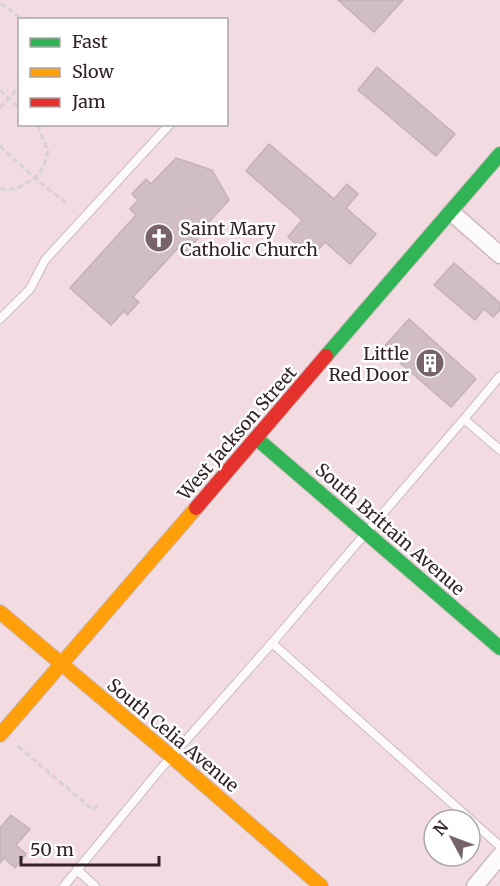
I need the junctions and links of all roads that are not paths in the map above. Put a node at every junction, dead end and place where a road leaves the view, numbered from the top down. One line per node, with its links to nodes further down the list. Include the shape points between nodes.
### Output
1 (168, 126): 5 (lane, via 45,260 30,289)
2 (500, 154): 3 (main road, West Jackson Street)
3 (451, 212): 4 (street); 8 (main road, West Jackson Street)
4 (500, 255)
5 (0, 319)
6 (500, 376): 7 (lane)
7 (464, 419): 9 (lane); 10 (lane)
8 (256, 438): 10 (main road, South Brittain Avenue); 14 (main road, West Jackson Street)
9 (500, 450)
10 (367, 533): 12 (lane); 13 (main road, South Brittain Avenue)
11 (0, 612): 14 (main road, South Celia Avenue)
12 (272, 643): 16 (lane); 17 (lane)
13 (500, 648)
14 (61, 664): 15 (main road, West Jackson Street); 16 (main road, South Celia Avenue)
15 (0, 735)
16 (172, 757): 19 (lane); 22 (main road, South Celia Avenue)
17 (500, 846)
18 (500, 856): 23 (street)
19 (77, 870): 20 (lane); 21 (lane)
20 (64, 886)
21 (95, 886)
22 (321, 886)
23 (475, 886)

